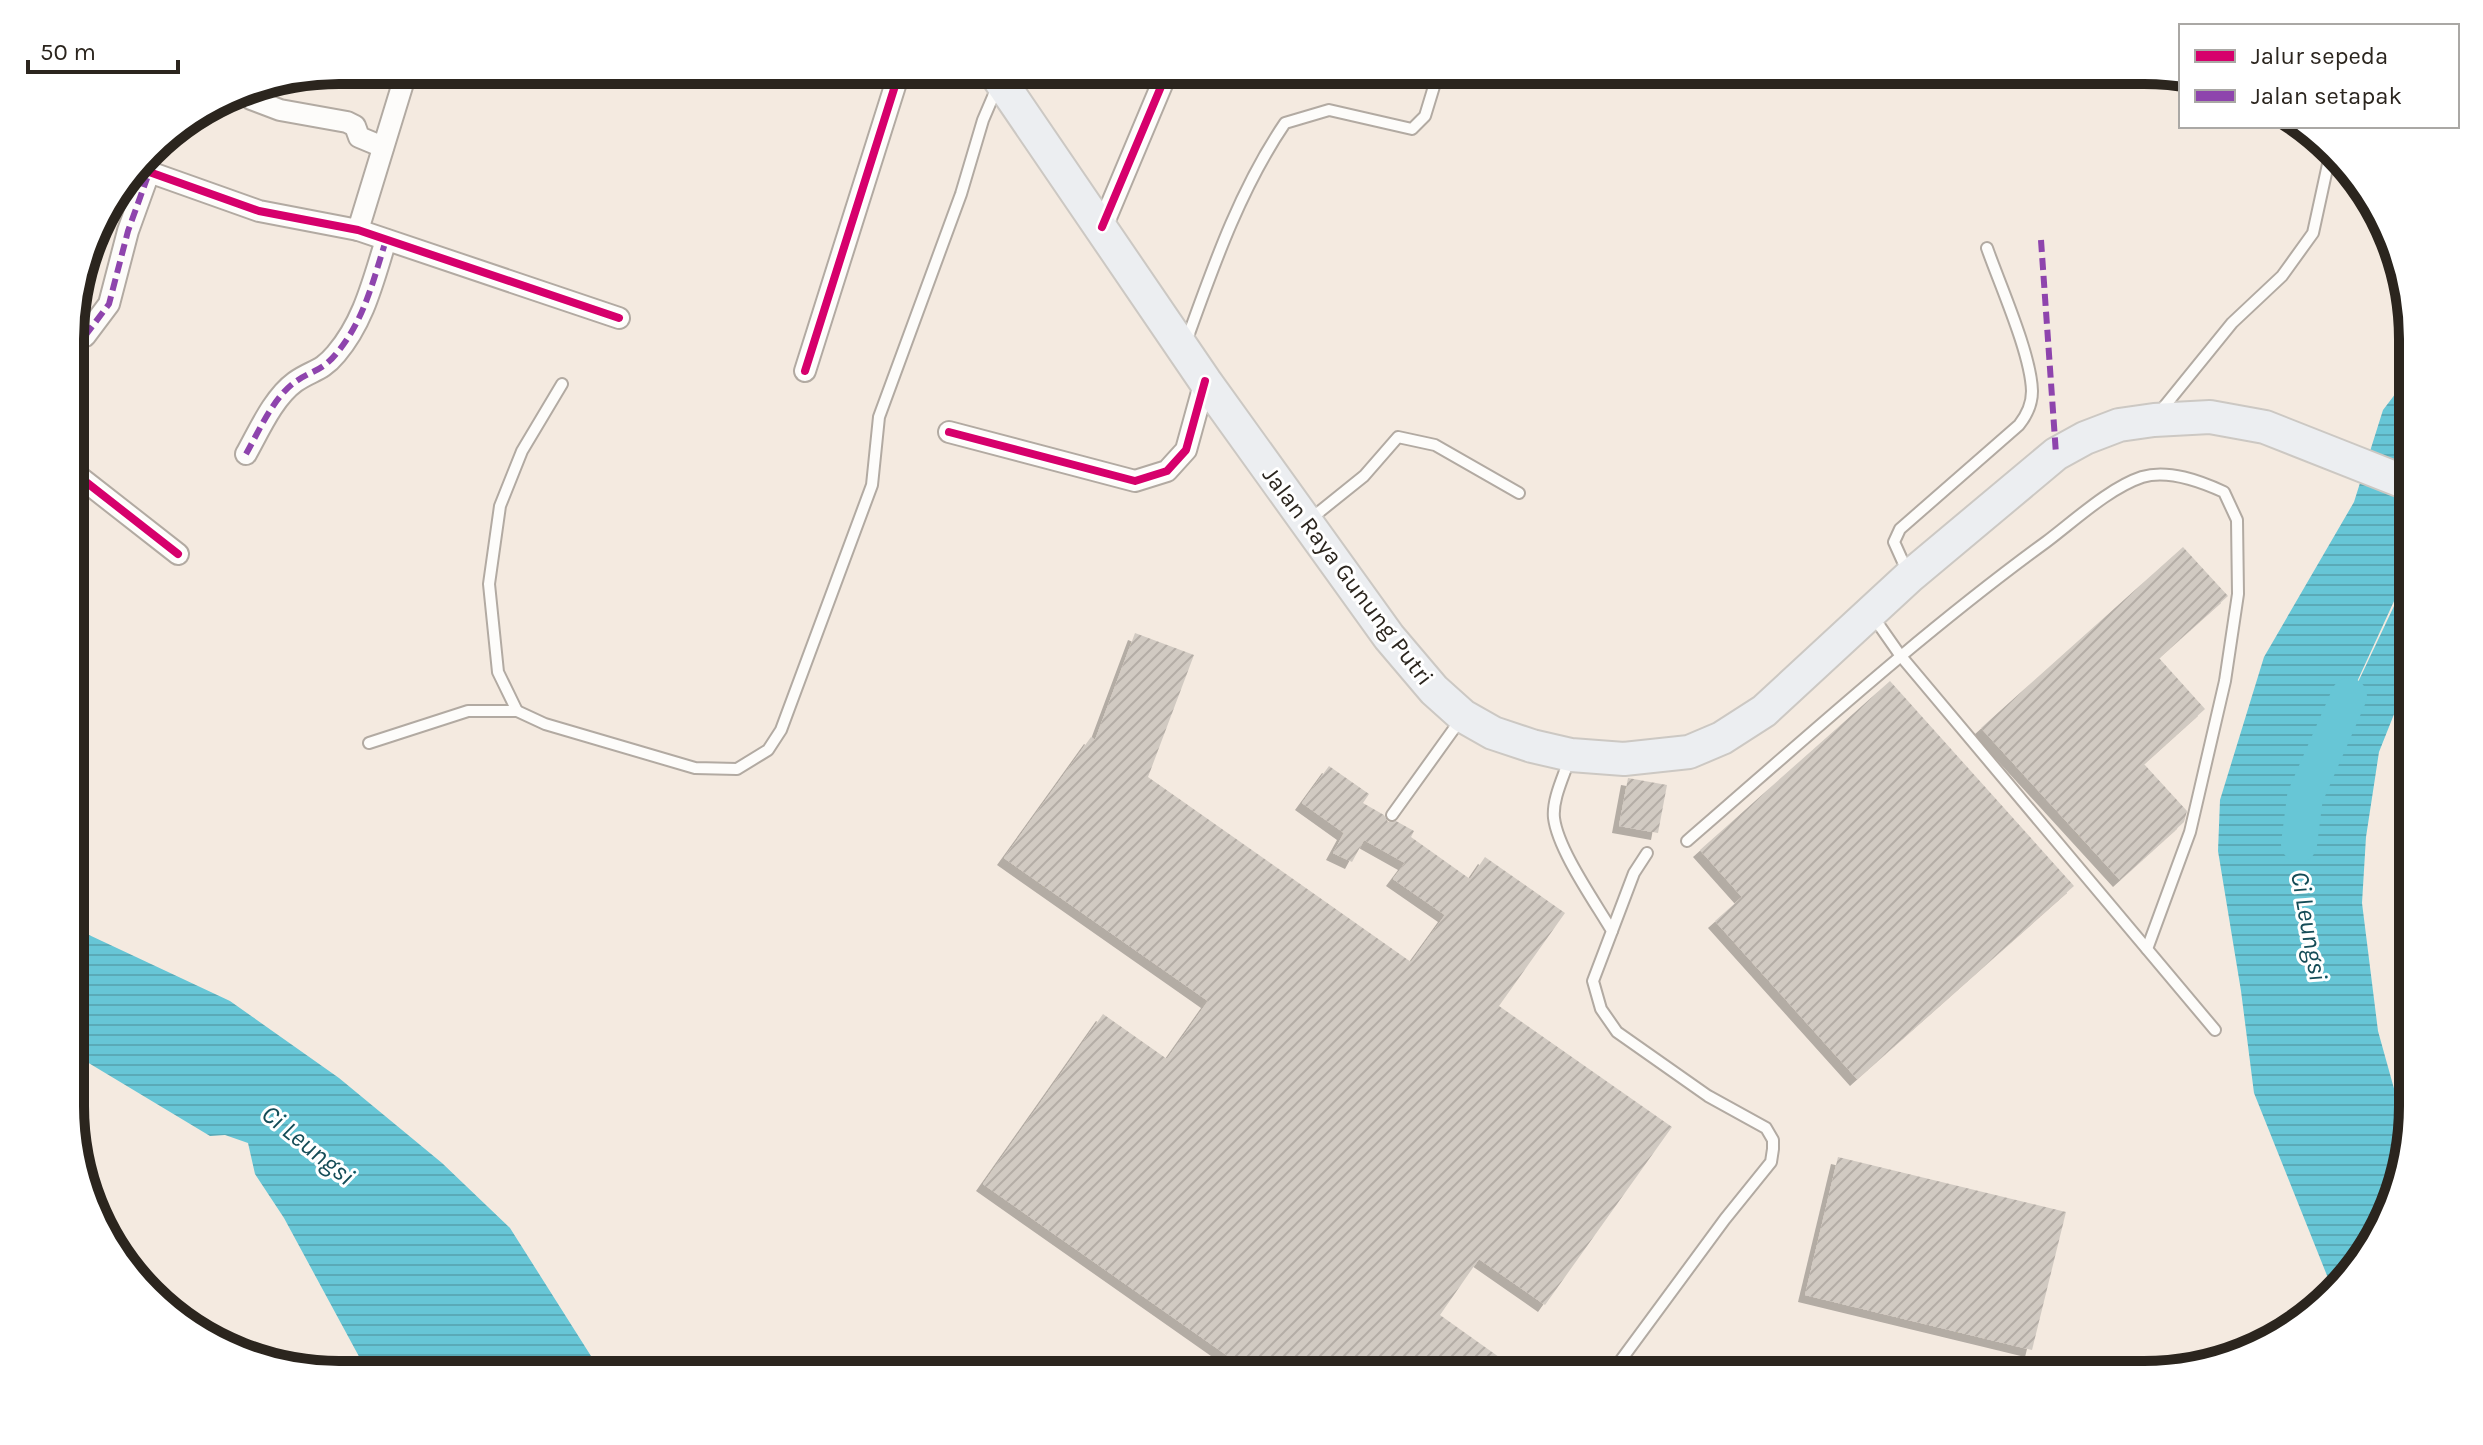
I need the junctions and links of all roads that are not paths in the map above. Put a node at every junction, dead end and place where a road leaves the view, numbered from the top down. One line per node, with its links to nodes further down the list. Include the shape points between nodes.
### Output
1 (1435, 84): 18 (lane, via 1425,116 1412,129 1329,110 1285,123 1268,147 1216,259)
2 (402, 85): 8 (street)
3 (895, 85): 19 (street)
4 (994, 85): 33 (lane, via 961,194 879,417 872,485 781,730 768,750 737,769 695,768)
5 (1004, 85): 12 (main road, Jalan Raya Gunung Putri)
6 (1162, 85): 12 (street)
7 (253, 100): 8 (street, via 347,122 359,137)
8 (383, 147): 13 (street)
9 (2328, 164): 22 (lane, via 2313,233 2282,276 2232,323)
10 (148, 170): 13 (street, via 259,211)
11 (142, 178): 17 (street, via 109,304)
12 (1102, 227): 18 (main road, Jalan Raya Gunung Putri)
13 (358, 230): 14 (street)
14 (386, 240): 16 (street); 24 (street, via 364,312 349,336 323,368 294,383 270,411)
15 (1987, 248): 30 (lane, via 2022,349 2031,403 2019,425 1900,529 1894,542)
16 (619, 318)
17 (85, 336)
18 (1184, 349): 20 (main road, Jalan Raya Gunung Putri)
19 (805, 371)
20 (1205, 381): 23 (street, via 1186,450 1167,471 1135,481); 28 (main road, Jalan Raya Gunung Putri)
21 (562, 384): 33 (lane, via 522,451 500,506 489,584 498,672)
22 (2154, 420): 25 (main road, Jalan Raya Gunung Putri, via 2210,417 2265,427); 30 (main road, Jalan Raya Gunung Putri, via 2108,429 2056,454)
23 (949, 432)
24 (246, 454)
25 (2398, 479)
26 (84, 480): 29 (street)
27 (1519, 493): 28 (lane, via 1435,445 1398,437 1364,476)
28 (1306, 522): 34 (main road, Jalan Raya Gunung Putri, via 1389,637)
29 (178, 554)
30 (1909, 577): 31 (main road, Jalan Raya Gunung Putri)
31 (1871, 613): 32 (lane); 36 (main road, Jalan Raya Gunung Putri, via 1764,711 1722,738 1664,756)
32 (1900, 655): 38 (lane); 41 (lane); 41 (lane, via 2002,574 2144,476 2174,475 2224,492 2237,520 2238,594 2225,681 2190,832)
33 (517, 711): 35 (lane, via 468,711)
34 (1463, 716): 36 (main road, Jalan Raya Gunung Putri, via 1493,733); 37 (lane)
35 (369, 743)
36 (1571, 755): 40 (lane, via 1554,817 1561,842)
37 (1392, 815)
38 (1687, 841)
39 (1647, 853): 40 (lane)
40 (1612, 931): 43 (lane, via 1593,981 1601,1009 1617,1032 1708,1096 1766,1128 1773,1140 1771,1162)
41 (2147, 949): 42 (lane)
42 (2215, 1030)
43 (1621, 1360)

